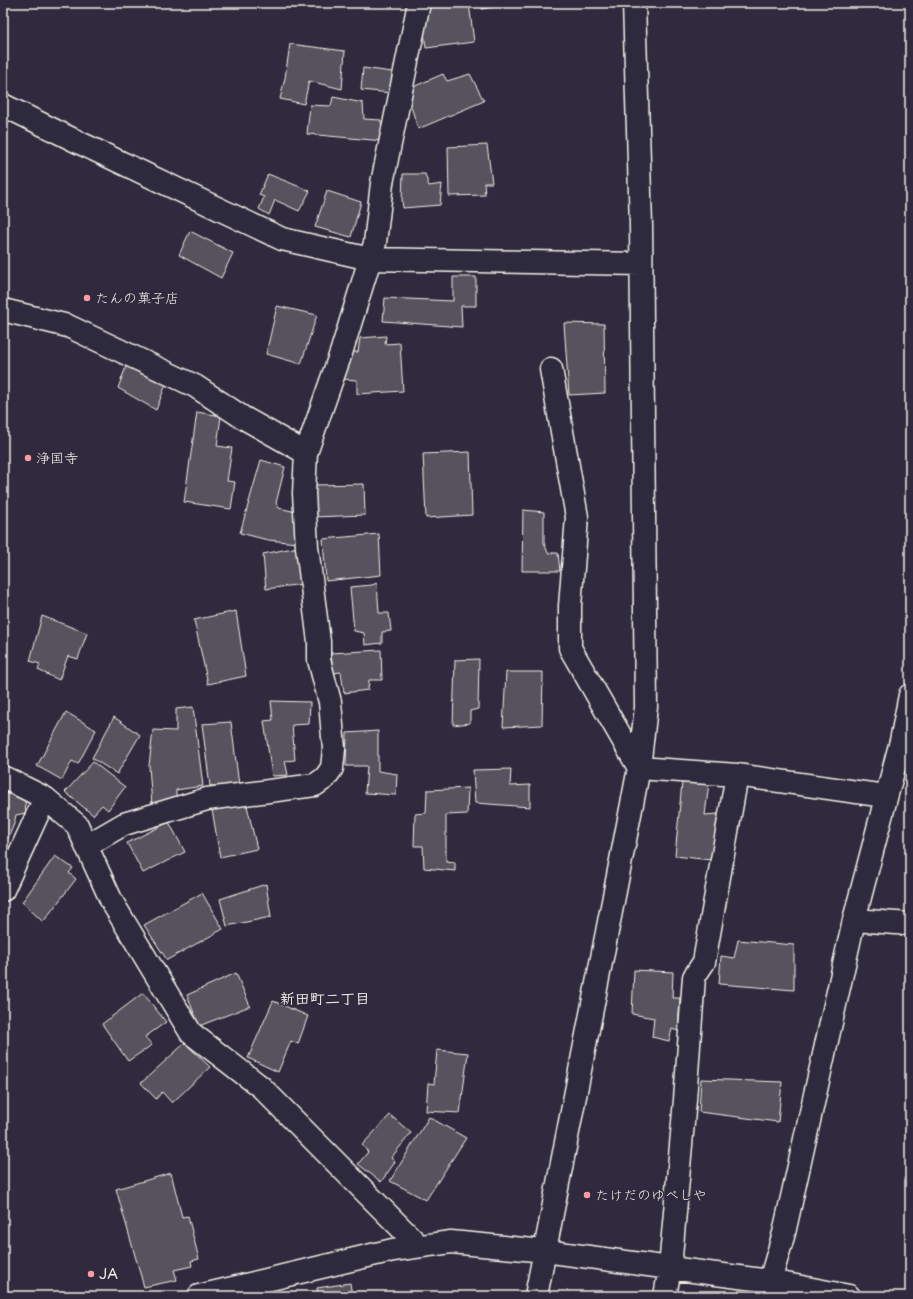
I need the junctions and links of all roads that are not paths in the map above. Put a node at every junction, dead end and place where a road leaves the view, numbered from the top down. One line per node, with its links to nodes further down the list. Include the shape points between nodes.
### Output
1 (419, 3): 4 (street, via 382,183 375,243)
2 (634, 3): 5 (street)
3 (3, 105): 4 (street, via 282,239)
4 (370, 259): 5 (street); 8 (street)
5 (641, 264): 10 (street, via 646,708)
6 (3, 310): 8 (street, via 68,326 195,386 242,417)
7 (551, 369): 10 (street, via 577,517 570,606 570,648)
8 (306, 453): 15 (street, via 304,493 308,547 319,660 330,702 334,749 332,768 325,778 315,785 207,799 124,824)
9 (910, 696): 13 (street, via 901,741)
10 (639, 768): 11 (street); 20 (street)
11 (737, 775): 13 (street); 21 (street, via 704,962 694,977)
12 (3, 777): 14 (street)
13 (885, 796): 17 (street)
14 (45, 798): 15 (street, via 77,825); 16 (street)
15 (86, 846): 19 (street, via 112,902 191,1033 261,1087)
16 (3, 890)
17 (854, 920): 18 (street); 22 (street, via 784,1233)
18 (910, 924)
19 (419, 1246): 20 (street, via 450,1242); 23 (street)
20 (545, 1251): 21 (street); 24 (street)
21 (670, 1268): 22 (street); 25 (street)
22 (770, 1282): 26 (street)
23 (199, 1296)
24 (536, 1296)
25 (665, 1296)
26 (849, 1296)

